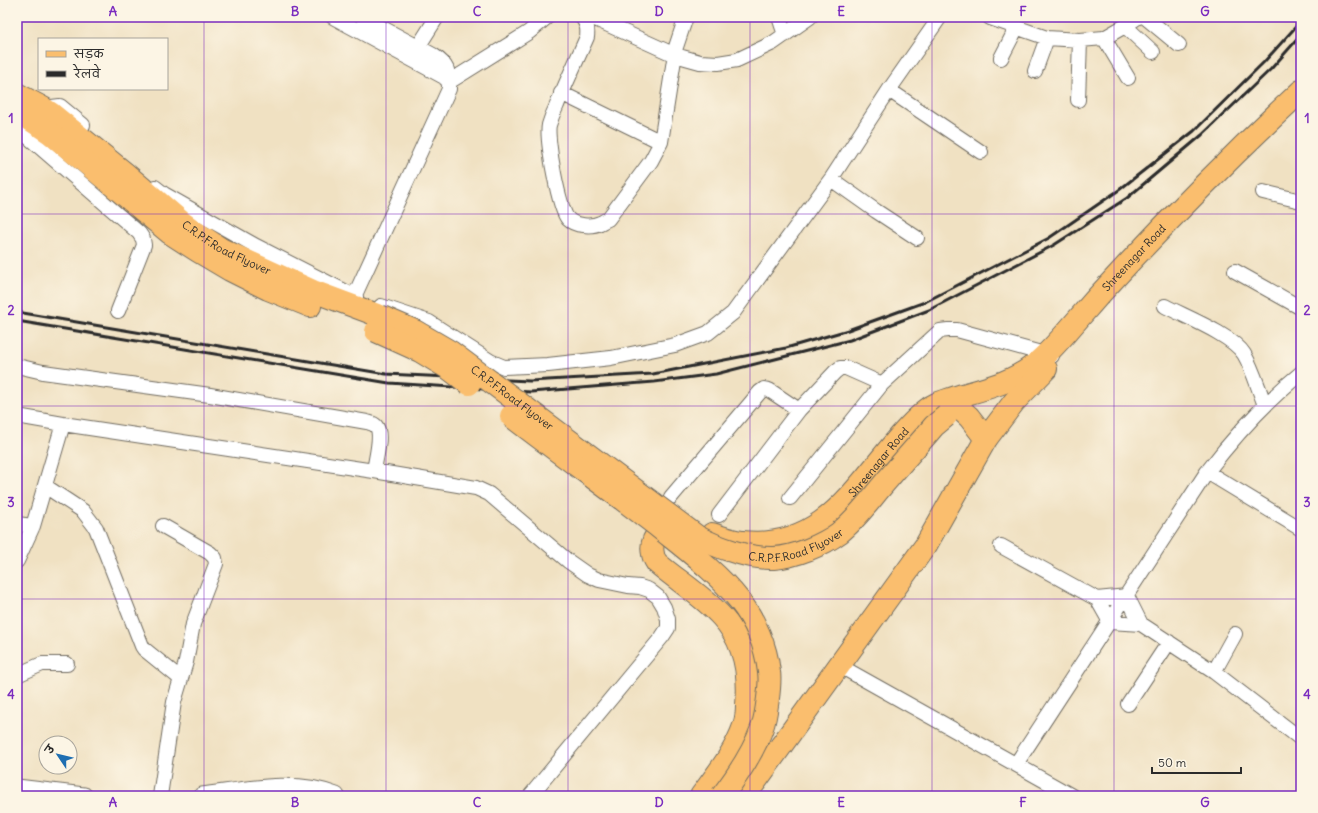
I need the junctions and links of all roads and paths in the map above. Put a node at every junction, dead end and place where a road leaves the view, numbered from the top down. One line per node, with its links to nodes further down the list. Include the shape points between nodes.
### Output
1 (333, 17): 27 (street)
2 (362, 17): 21 (street)
3 (437, 17): 21 (street)
4 (546, 17): 27 (street, via 529,32)
5 (582, 17): 30 (street, via 588,30 587,38)
6 (591, 17): 23 (street)
7 (686, 17): 23 (street)
8 (779, 17): 16 (street)
9 (810, 17): 16 (street)
10 (940, 17): 28 (street)
11 (1138, 17): 14 (street)
12 (1145, 17): 20 (street)
13 (990, 18): 15 (street)
14 (1124, 26): 18 (street); 22 (street)
15 (1017, 27): 17 (street); 24 (street)
16 (785, 34): 23 (street, via 737,60 700,62)
17 (1047, 38): 19 (street); 25 (street)
18 (1104, 38): 19 (street); 26 (street)
19 (1080, 40): 32 (street)
20 (1179, 45)
21 (418, 47): 27 (street, via 442,61 446,66)
22 (1153, 52)
23 (675, 55): 35 (street)
24 (1001, 58)
25 (1035, 71)
26 (1128, 78)
27 (449, 82): 43 (street, via 449,89)
28 (889, 90): 36 (street); 38 (street)
29 (1301, 91): 47 (main road, Shreenagar Road, via 1232,156 1126,266)
30 (561, 93): 35 (street); 35 (street, via 548,133 562,210 573,223 591,225 608,219 651,161)
31 (17, 94): 34 (main road, C.R.P.F.Road Flyover)
32 (1078, 100)
33 (1301, 111): 47 (main road, Shreenagar Road)
34 (30, 113): 37 (main road, C.R.P.F.Road Flyover, via 50,133); 43 (street, via 60,106 164,194); 46 (street, via 28,137 143,239 144,245)
35 (661, 142)
36 (981, 152)
37 (101, 164): 54 (main road, C.R.P.F.Road Flyover, bridge, via 221,249 313,292 415,331 451,352 698,537 740,553 774,558 795,554 838,533 858,514 934,426); 91 (main road, C.R.P.F.Road Flyover, bridge, via 170,232 198,252 275,292 376,331 420,351 448,368 626,502 719,578 740,600 752,619 763,643 770,673 768,702 762,727 751,753)
38 (831, 179): 41 (street); 43 (street, via 733,313 708,333 675,345 611,358 548,366 504,367 428,322)
39 (1263, 192): 40 (street)
40 (1301, 201)
41 (917, 238)
42 (1235, 271): 45 (street)
43 (354, 297)
44 (1166, 306): 52 (street, via 1236,343)
45 (1301, 308)
46 (118, 311)
47 (1053, 356): 50 (street, via 957,330 940,331); 51 (main road, Shreenagar Road, via 1018,377); 57 (main road, Shreenagar Road)
48 (17, 366): 58 (street, via 372,423 377,427 378,433)
49 (1301, 373): 52 (street)
50 (882, 384): 53 (street, via 846,368 840,368); 62 (street)
51 (974, 392): 54 (main road, C.R.P.F.Road Flyover); 90 (main road, Shreenagar Road, via 932,405 924,411 845,501 825,520 809,530 784,540 763,544 740,542 682,524 666,526 660,531 653,544 652,554 657,562 722,618 734,633 748,675 749,691 744,724 736,744)
52 (1265, 405): 59 (street)
53 (799, 410): 61 (street, via 764,389); 63 (street)
54 (952, 412): 57 (main road, via 969,418)
55 (17, 416): 56 (street)
56 (63, 424): 58 (street); 60 (street)
57 (986, 439): 77 (main road, Shreenagar Road, via 926,545)
58 (374, 471): 89 (street, via 476,488 489,494 588,575 599,580 649,590 658,597 664,607 668,628 662,637)
59 (1207, 472): 67 (street); 70 (street)
60 (45, 486): 65 (street); 80 (street, via 82,511 96,528 142,646)
61 (671, 497)
62 (790, 498)
63 (719, 515)
64 (17, 524): 65 (street)
65 (33, 526): 69 (street)
66 (163, 526): 80 (street, via 216,558 194,624)
67 (1301, 529)
68 (1001, 546): 71 (street)
69 (17, 561)
70 (1127, 596): 71 (street); 72 (street); 73 (street)
71 (1098, 599): 72 (street)
72 (1110, 622): 73 (street); 83 (street)
73 (1141, 624): 75 (street)
74 (1235, 634): 78 (street)
75 (1169, 642): 78 (street); 81 (street)
76 (67, 664): 79 (street, via 42,664)
77 (840, 666): 83 (street); 92 (main road, Shreenagar Road)
78 (1214, 672): 82 (street)
79 (17, 675)
80 (182, 679): 86 (street, via 174,702)
81 (1128, 704)
82 (1301, 739)
83 (1016, 764): 93 (street)
84 (17, 788): 85 (street)
85 (84, 796)
86 (160, 796)
87 (202, 796): 88 (street, via 271,788 313,790)
88 (336, 796)
89 (530, 796)
90 (701, 796)
91 (722, 796)
92 (745, 796)
93 (1072, 796)

